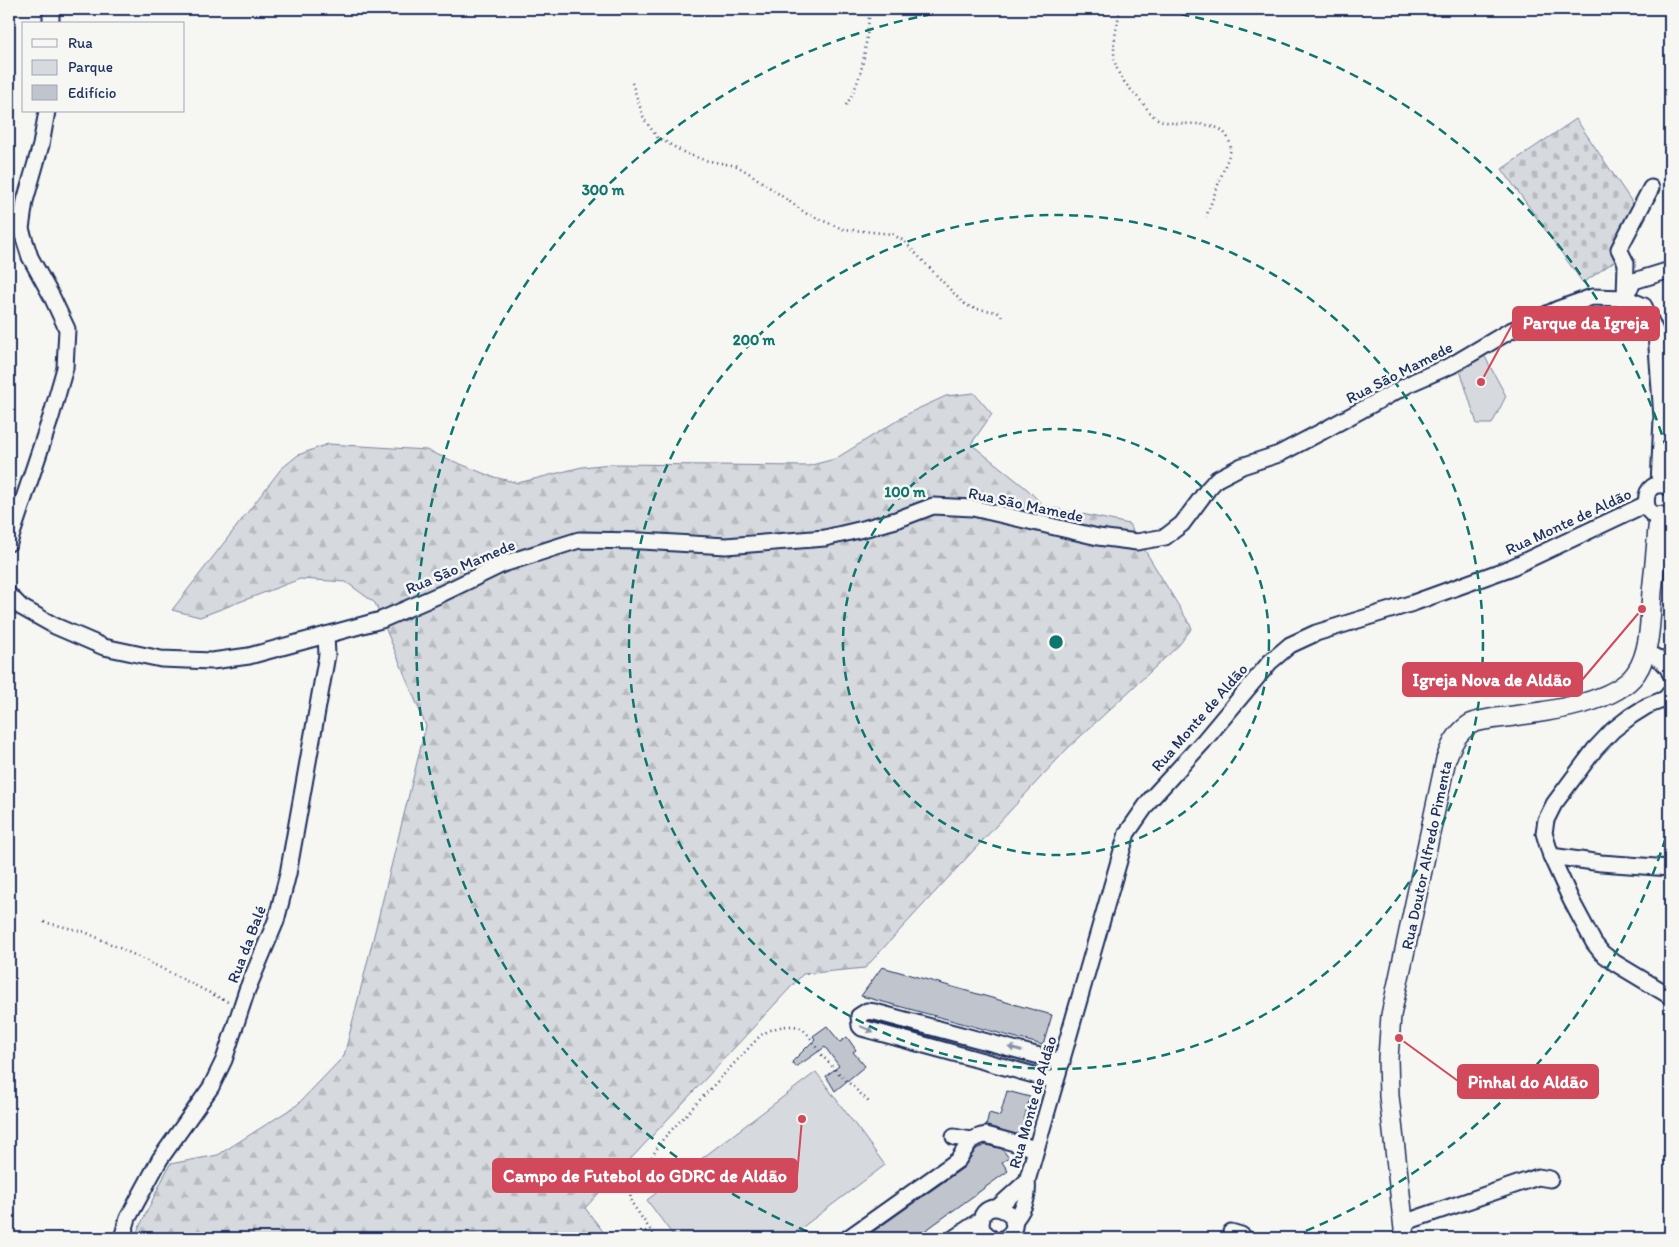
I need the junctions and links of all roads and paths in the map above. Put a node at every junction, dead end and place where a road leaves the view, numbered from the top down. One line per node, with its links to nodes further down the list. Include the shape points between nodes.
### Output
1 (51, 9): 4 (street)
2 (870, 9): 6 (path, via 861,74)
3 (1120, 9): 9 (path, via 1114,57 1117,70 1126,83 1157,119 1210,126 1222,130 1230,141 1230,150)
4 (51, 22)
5 (632, 83): 12 (path, via 644,119 658,138 704,160 737,166 807,214 843,229 892,234 904,241 962,302 970,307 998,312)
6 (846, 105)
7 (47, 112): 15 (street, via 21,229 30,257 67,329 65,368)
8 (1651, 188): 11 (street, via 1619,249 1626,263)
9 (1206, 217)
10 (1670, 270): 11 (street, via 1634,281)
11 (1625, 298): 13 (street, Rua São Mamede, via 1644,306 1656,333); 17 (street, Rua São Mamede, via 1592,297 1558,309 1508,332 1452,365 1413,382 1279,454 1242,466 1217,479 1182,524 1165,537 1137,542 1098,537 973,508 933,506 824,538 726,546 579,540 503,564 381,620)
12 (1003, 318)
13 (1665, 486): 14 (street, via 1647,494)
14 (1658, 511): 18 (main road, Rua Doutor Alfredo Pimenta, via 1649,628); 26 (street, Rua Monte de Aldão, via 1413,603 1316,633 1290,645 1270,662 1150,800 1127,832)
15 (9, 542)
16 (9, 595): 17 (street, Rua São Mamede, via 21,607 54,626 104,647 161,659 212,661 249,656)
17 (326, 636): 25 (street, Rua da Balé, via 327,655 288,874 276,921)
18 (1644, 652): 19 (street, via 1658,657); 37 (main road, Rua Doutor Alfredo Pimenta, via 1636,672 1612,694 1549,710 1470,724 1452,741 1391,1015 1389,1096)
19 (1670, 672)
20 (1670, 693): 21 (street, via 1666,699 1647,706 1613,730 1554,804 1544,833)
21 (1551, 856): 22 (street); 24 (street, via 1571,900 1602,953)
22 (1670, 868)
23 (44, 922): 25 (path, via 85,932)
24 (1670, 996)
25 (240, 1008): 38 (street, Rua da Balé, via 224,1060 211,1087 160,1159 128,1218)
26 (1062, 1062): 27 (street, Rua Monte de Aldão); 27 (street, one-way to 27, via 875,1012 867,1011 859,1016 862,1028)
27 (1056, 1081): 31 (street, Rua Monte de Aldão)
28 (871, 1104): 39 (path, via 822,1056 804,1030 783,1027 762,1034 663,1139 630,1191 632,1202)
29 (954, 1137): 30 (street)
30 (971, 1140): 31 (street, via 986,1135); 40 (street, via 958,1160)
31 (1036, 1149): 33 (street, Rua Monte de Aldão)
32 (1550, 1179): 37 (street, via 1538,1177)
33 (1027, 1181): 34 (street, Rua Monte de Aldão); 36 (street, Rua Monte de Aldão, via 1028,1192 1020,1214)
34 (998, 1207): 35 (street, Rua Monte de Aldão, via 988,1210); 36 (street, via 1008,1211)
35 (982, 1219): 41 (street, Rua Monte de Aldão); 42 (street, via 982,1230)
36 (1013, 1222): 43 (street, Rua Monte de Aldão, via 1012,1231)
37 (1404, 1231)
38 (122, 1238)
39 (656, 1238)
40 (848, 1238)
41 (954, 1238)
42 (991, 1238)
43 (1004, 1238)

